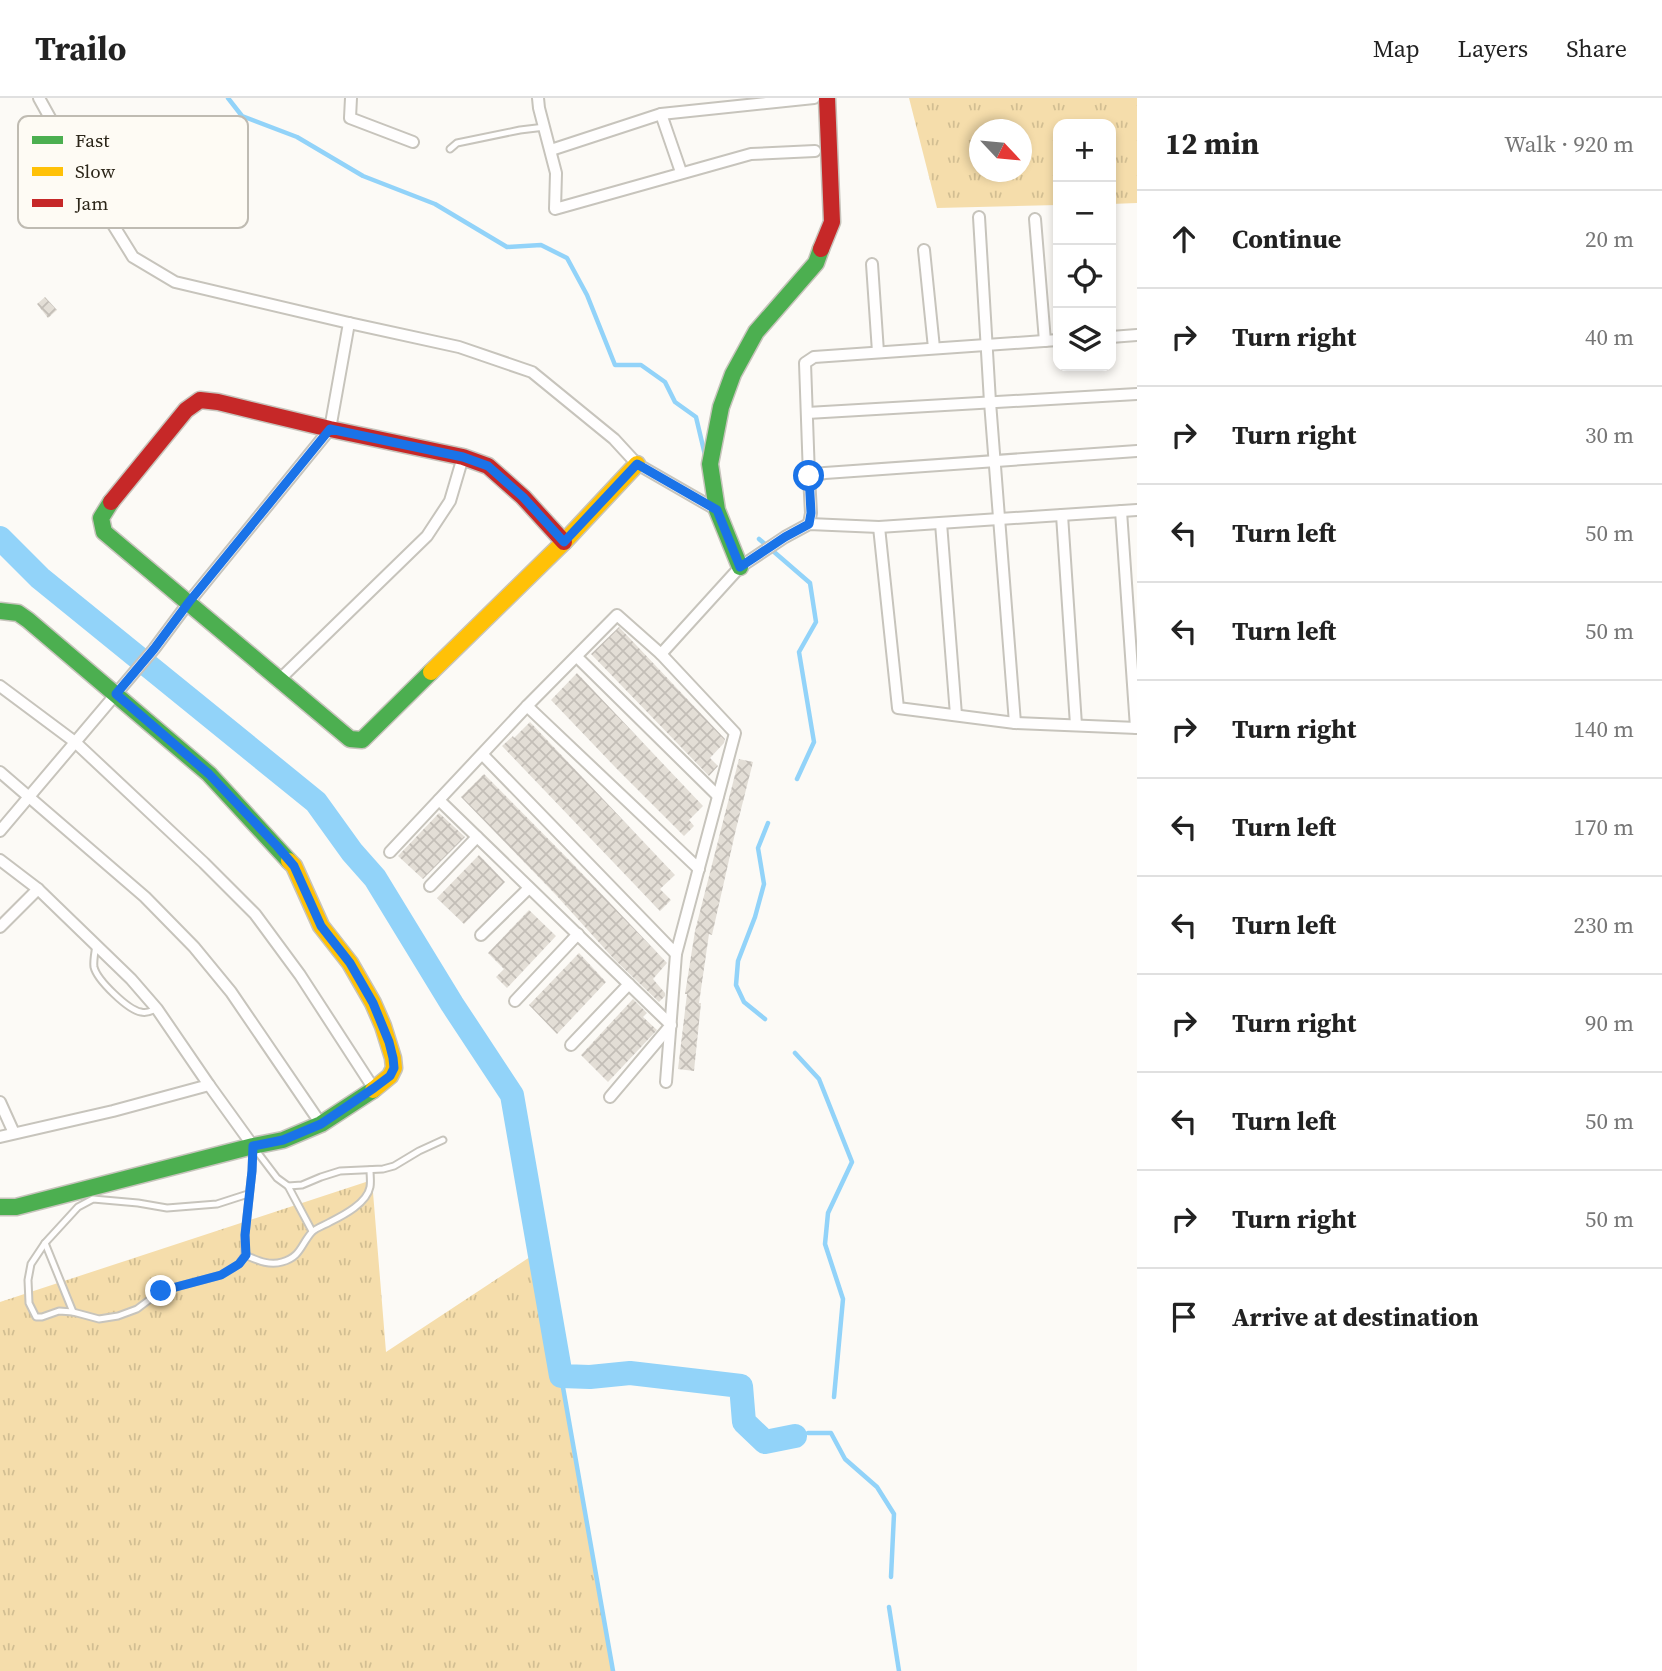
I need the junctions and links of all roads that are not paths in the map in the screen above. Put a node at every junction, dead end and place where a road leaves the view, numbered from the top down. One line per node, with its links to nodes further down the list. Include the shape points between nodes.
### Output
1 (39, 98): 7 (street)
2 (351, 98): 9 (street, via 350,118)
3 (538, 98): 8 (street)
4 (814, 98): 6 (street)
5 (827, 98): 36 (street, via 832,222 816,264 756,332 733,374 710,464)
6 (661, 114): 11 (street); 13 (street)
7 (49, 116)
8 (545, 127): 10 (lane, via 457,143); 11 (street)
9 (413, 142)
10 (450, 149)
11 (551, 150): 13 (street, via 555,209)
12 (815, 151): 13 (street, via 751,154)
13 (681, 172)
14 (979, 217): 24 (street)
15 (1035, 219): 23 (street)
16 (115, 228): 19 (street, via 133,257 174,282)
17 (924, 250): 25 (street)
18 (872, 264): 26 (street)
19 (349, 324): 30 (street); 34 (street, via 459,347 532,372 614,439)
20 (1137, 335): 21 (street)
21 (1116, 337)
22 (1053, 340): 23 (street)
23 (1045, 341): 24 (street)
24 (986, 345): 25 (street); 28 (street)
25 (934, 348): 26 (street)
26 (878, 352): 29 (street, via 814,357 805,363)
27 (1137, 394): 28 (street)
28 (990, 402): 29 (street); 33 (street)
29 (807, 413): 35 (street)
30 (330, 429): 32 (street); 46 (street); 46 (street, via 218,402 200,400 186,410 101,518 104,532)
31 (1137, 451): 33 (street)
32 (463, 457): 44 (street, via 488,466); 50 (street, via 450,500 427,536)
33 (994, 461): 35 (street); 40 (street)
34 (637, 464): 36 (street); 44 (street)
35 (809, 476): 42 (street)
36 (717, 510): 45 (street)
37 (1137, 510): 38 (street)
38 (1121, 511): 39 (street); 57 (street)
39 (1062, 515): 40 (street); 56 (street)
40 (1000, 519): 41 (street); 55 (street)
41 (941, 523): 43 (street); 54 (street)
42 (809, 524): 43 (street); 45 (street)
43 (879, 527): 54 (street, via 898,708)
44 (564, 542): 50 (street, via 362,740 350,739)
45 (740, 567): 48 (street)
46 (189, 602): 50 (street); 52 (street)
47 (0, 611): 52 (street, via 18,613)
48 (660, 654): 49 (street, via 617,615); 62 (street, via 735,733)
49 (577, 657): 53 (street); 62 (street)
50 (281, 679)
51 (0, 687): 58 (street)
52 (116, 694): 58 (street); 84 (street, via 209,774 294,866 321,926 350,963 389,1042 394,1068)
53 (527, 706): 59 (street); 68 (street)
54 (956, 716): 55 (street)
55 (1015, 723): 56 (street)
56 (1076, 725): 57 (street)
57 (1137, 728)
58 (75, 742): 61 (street); 84 (street, via 255,914)
59 (482, 754): 63 (street); 76 (street)
60 (0, 772): 61 (street)
61 (29, 796): 64 (street); 87 (street, via 145,897 194,947 231,992)
62 (718, 796): 68 (street)
63 (439, 800): 65 (street); 66 (street)
64 (0, 831)
65 (477, 837): 69 (street); 70 (street)
66 (390, 852)
67 (0, 860): 71 (street)
68 (699, 869): 76 (street)
69 (430, 886)
70 (529, 888): 73 (street); 74 (street)
71 (38, 889): 72 (street); 75 (street)
72 (0, 927)
73 (578, 934): 77 (street); 78 (street)
74 (481, 935)
75 (96, 945): 79 (street); 79 (lane, via 94,966 114,994 139,1012)
76 (676, 954): 80 (street)
77 (629, 984): 80 (street); 81 (street)
78 (515, 1001)
79 (157, 1009): 83 (street)
80 (671, 1025): 82 (street); 85 (street)
81 (570, 1045)
82 (666, 1082)
83 (209, 1085): 88 (street); 91 (street)
84 (374, 1088): 87 (street)
85 (610, 1097)
86 (0, 1102): 88 (street)
87 (321, 1124): 91 (street, via 283,1140)
88 (14, 1133): 89 (street)
89 (0, 1137)
90 (443, 1140): 92 (lane, via 394,1166)
91 (253, 1146): 93 (lane, via 276,1178); 94 (lane); 95 (street)
92 (370, 1170): 93 (lane, via 340,1171); 96 (lane, via 370,1187 357,1205)
93 (288, 1186): 96 (lane)
94 (248, 1194): 97 (lane, via 217,1204 167,1208 93,1199 78,1206); 98 (lane)
95 (0, 1207)
96 (312, 1231): 98 (lane, via 302,1249 284,1262 263,1263)
97 (45, 1243): 99 (lane); 99 (lane, via 31,1264 29,1303 36,1317)
98 (246, 1255): 99 (lane, via 221,1275 161,1291 118,1316 99,1320)
99 (73, 1312)

